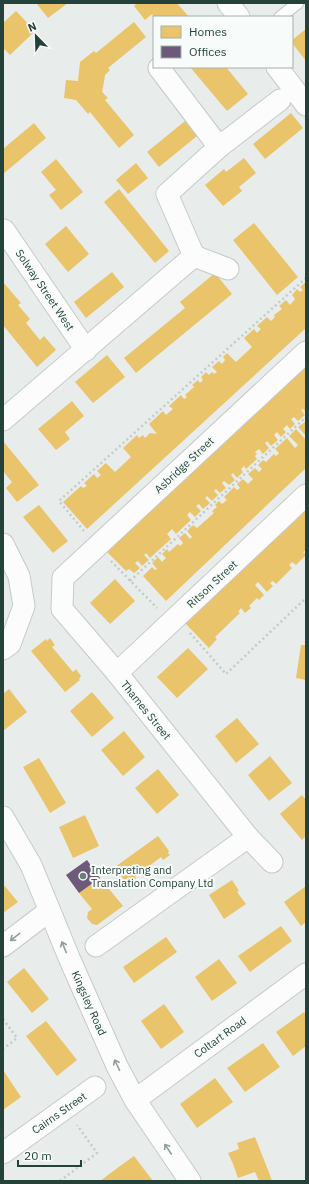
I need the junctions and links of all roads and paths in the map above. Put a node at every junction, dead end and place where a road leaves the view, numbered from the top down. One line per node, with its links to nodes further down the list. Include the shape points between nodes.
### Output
1 (228, 3): 3 (street)
2 (298, 3): 4 (lane)
3 (238, 16)
4 (281, 16)
5 (159, 68): 9 (street)
6 (278, 68): 8 (street)
7 (280, 100): 9 (street)
8 (306, 105)
9 (219, 147): 11 (street, via 167,194)
10 (4, 230): 14 (street, Solway Street West)
11 (194, 256): 12 (street); 14 (street)
12 (228, 269)
13 (306, 278): 20 (path, via 58,501)
14 (86, 350): 17 (street)
15 (306, 352): 20 (street, Asbridge Street)
16 (306, 417): 22 (path)
17 (3, 420)
18 (306, 495): 24 (street, Ritson Street)
19 (3, 544): 25 (street, via 19,576 24,606 10,644)
20 (96, 546): 21 (street, Asbridge Street); 22 (path)
21 (63, 578): 26 (street, Thames Street, via 62,609)
22 (130, 581): 24 (path)
23 (306, 598): 24 (path, via 226,674)
24 (173, 620): 26 (street, Ritson Street)
25 (3, 650)
26 (117, 673): 28 (street, Thames Street)
27 (3, 817): 30 (street, Kingsley Road, via 31,865)
28 (248, 837): 29 (street, Thames Street); 32 (street)
29 (272, 862)
30 (49, 911): 31 (street, one-way to 31); 37 (street, Kingsley Road, one-way to 30, via 117,1066)
31 (3, 946)
32 (96, 946)
33 (304, 981): 37 (street, Coltart Road)
34 (3, 1019): 35 (path, via 17,1038)
35 (3, 1049)
36 (95, 1087): 38 (street, Cairns Street)
37 (135, 1100): 41 (street, Kingsley Road, one-way to 37)
38 (65, 1109): 39 (street, Cairns Street); 40 (path, via 98,1153)
39 (3, 1153)
40 (60, 1181)
41 (190, 1181)

